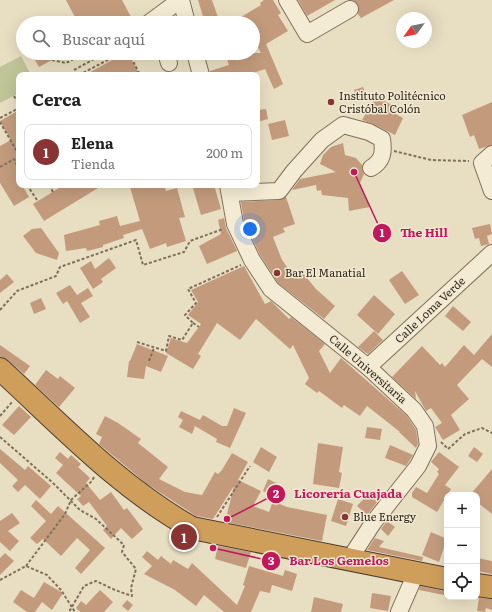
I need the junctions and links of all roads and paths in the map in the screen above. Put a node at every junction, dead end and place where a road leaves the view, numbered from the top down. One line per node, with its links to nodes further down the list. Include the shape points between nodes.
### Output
1 (180, 0): 4 (street); 5 (street)
2 (287, 0): 3 (street, via 307,34)
3 (350, 9)
4 (160, 16)
5 (185, 16)
6 (52, 60): 7 (path, via 66,64)
7 (73, 60)
8 (93, 60): 13 (path)
9 (96, 60): 14 (path)
10 (107, 60): 14 (path)
11 (132, 60): 18 (path)
12 (197, 60): 19 (street)
13 (85, 64): 15 (path); 16 (path)
14 (98, 65): 15 (path)
15 (88, 70): 17 (path)
16 (74, 72)
17 (85, 72)
18 (138, 72)
19 (200, 72)
20 (14, 96): 21 (path)
21 (16, 100)
22 (16, 110): 23 (path)
23 (0, 118)
24 (0, 122): 25 (path)
25 (16, 150)
26 (384, 150): 27 (path, via 431,160); 30 (street, via 378,164); 33 (street, via 382,139 369,132 343,125 322,140 279,191)
27 (487, 158): 34 (street)
28 (16, 163): 29 (path, via 14,159)
29 (0, 167)
30 (371, 168)
31 (29, 188): 36 (path)
32 (51, 188): 35 (path)
33 (229, 189): 37 (street, Calle Universitaria)
34 (492, 191)
35 (53, 192)
36 (37, 200)
37 (235, 224): 39 (street, Calle Universitaria); 40 (path, via 190,241 184,252 143,265 136,240 74,261 60,267 56,276 17,291)
38 (492, 253): 46 (street, Calle Loma Verde)
39 (252, 260): 41 (path, via 188,289 196,302 185,315); 46 (street, Calle Universitaria, via 271,289)
40 (0, 310)
41 (194, 323): 42 (path); 44 (path, via 182,340 169,336 166,351)
42 (200, 327)
43 (137, 342): 44 (path)
44 (154, 348): 45 (path)
45 (149, 361)
46 (368, 367): 48 (street, Calle Universitaria, via 414,410)
47 (0, 369): 51 (highway)
48 (425, 426): 49 (path, via 448,449 465,434 482,428); 55 (street, Calle Universitaria, via 428,446 418,466 373,523)
49 (492, 433)
50 (0, 437): 53 (path)
51 (101, 461): 53 (path, via 92,481); 54 (highway, via 161,511 192,528)
52 (250, 466): 54 (path)
53 (71, 500): 56 (path, via 65,514); 62 (path, via 80,510 96,518 124,545 122,552 136,569 131,588 132,596 96,581 84,586)
54 (208, 532): 55 (highway)
55 (349, 560): 57 (highway)
56 (26, 566): 59 (path); 62 (path, via 48,575)
57 (416, 573): 58 (highway); 65 (street)
58 (444, 578)
59 (0, 580)
60 (480, 585): 61 (highway)
61 (492, 588)
62 (71, 607): 63 (path); 64 (path)
63 (69, 612)
64 (75, 612)
65 (399, 612)

